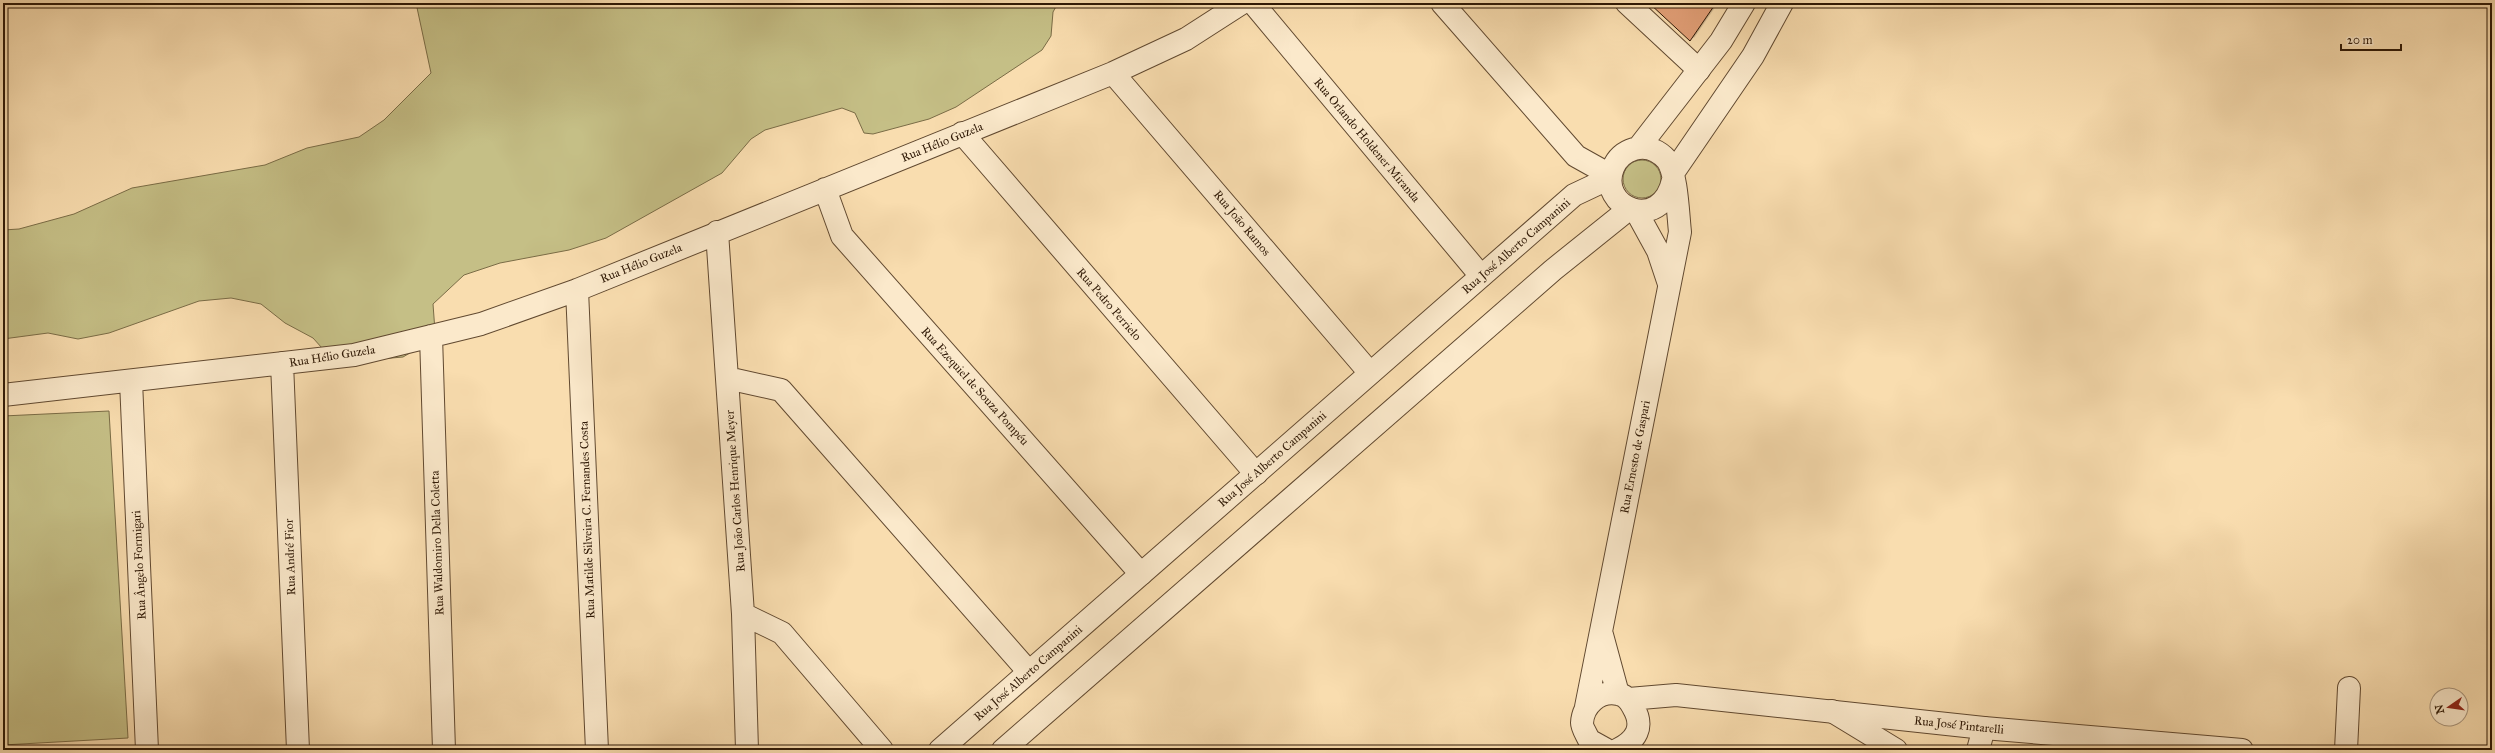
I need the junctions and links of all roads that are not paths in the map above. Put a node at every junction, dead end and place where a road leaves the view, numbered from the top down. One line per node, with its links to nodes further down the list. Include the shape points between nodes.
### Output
1 (1242, 3): 8 (street, Rua Hélio Guzela, via 1186,39)
2 (1253, 3): 16 (street, Rua Orlando Holdener Miranda)
3 (1442, 3): 12 (street, via 1576,156)
4 (1627, 3): 7 (street)
5 (1744, 3): 7 (street, via 1721,41)
6 (1782, 3): 11 (street, via 1753,56)
7 (1699, 70): 10 (street)
8 (1113, 73): 9 (street, Rua Hélio Guzela); 21 (street, Rua João Ramos)
9 (962, 133): 13 (street, Rua Hélio Guzela); 25 (street, Rua Pedro Perrielo)
10 (1638, 147): 11 (street, via 1650,148 1661,154 1669,162); 12 (street, via 1625,152 1615,162)
11 (1673, 176): 14 (street, via 1670,193 1662,204 1650,210); 17 (street, Rua Ernesto de Gaspari, via 1680,232)
12 (1610, 177): 14 (street, via 1616,196); 16 (street, Rua José Alberto Campanini, via 1574,195)
13 (825, 189): 15 (street, Rua Hélio Guzela); 26 (street, Rua Ezequiel de Souza Pompéu, via 842,236)
14 (1633, 210): 17 (street, Rua Ernesto de Gaspari, via 1658,251); 44 (street, via 1553,270)
15 (717, 232): 18 (street, Rua Hélio Guzela); 22 (street, Rua João Carlos Henrique Meyer)
16 (1481, 276): 21 (street, Rua José Alberto Campanini)
17 (1669, 285): 28 (street, Rua Ernesto de Gaspari)
18 (577, 290): 19 (street, Rua Hélio Guzela, via 481,324); 40 (street, Rua Matilde Silveira C. Fernandes Costa)
19 (431, 336): 20 (street, Rua Hélio Guzela, via 354,355); 39 (street, Rua Waldomiro Della Coletta)
20 (282, 363): 23 (street, Rua Hélio Guzela); 38 (street, Rua André Fior)
21 (1370, 373): 25 (street, Rua José Alberto Campanini)
22 (727, 378): 27 (street, Rua João Carlos Henrique Meyer); 29 (street, via 782,390)
23 (131, 381): 24 (street, Rua Hélio Guzela); 37 (street, Rua Ângelo Formigari)
24 (3, 395)
25 (1256, 474): 26 (street, Rua José Alberto Campanini)
26 (1141, 574): 29 (street, Rua José Alberto Campanini)
27 (743, 614): 41 (street, Rua João Carlos Henrique Meyer); 42 (street, via 782,633)
28 (1601, 629): 31 (street, Rua Ernesto de Gaspari); 33 (street, Rua Ernesto de Gaspari)
29 (1029, 672): 43 (street, Rua José Alberto Campanini)
30 (2349, 688): 51 (street)
31 (1629, 703): 32 (street, Rua José Pintarelli, via 1676,696); 33 (street, Rua José Pintarelli, via 1600,695); 36 (street, via 1638,732)
32 (1832, 711): 34 (street, Rua José Pintarelli); 48 (street)
33 (1584, 715): 45 (street, Rua Ernesto de Gaspari); 46 (street, via 1589,740)
34 (1984, 728): 35 (street, Rua José Pintarelli); 49 (street)
35 (2167, 747): 50 (street, Rua José Pintarelli)
36 (1626, 748)
37 (147, 750)
38 (298, 750)
39 (444, 750)
40 (596, 750)
41 (747, 750)
42 (882, 750)
43 (940, 750)
44 (1003, 750)
45 (1578, 750)
46 (1603, 750): 47 (street)
47 (1607, 750)
48 (1896, 750)
49 (1978, 750)
50 (2242, 750)
51 (2346, 750)

